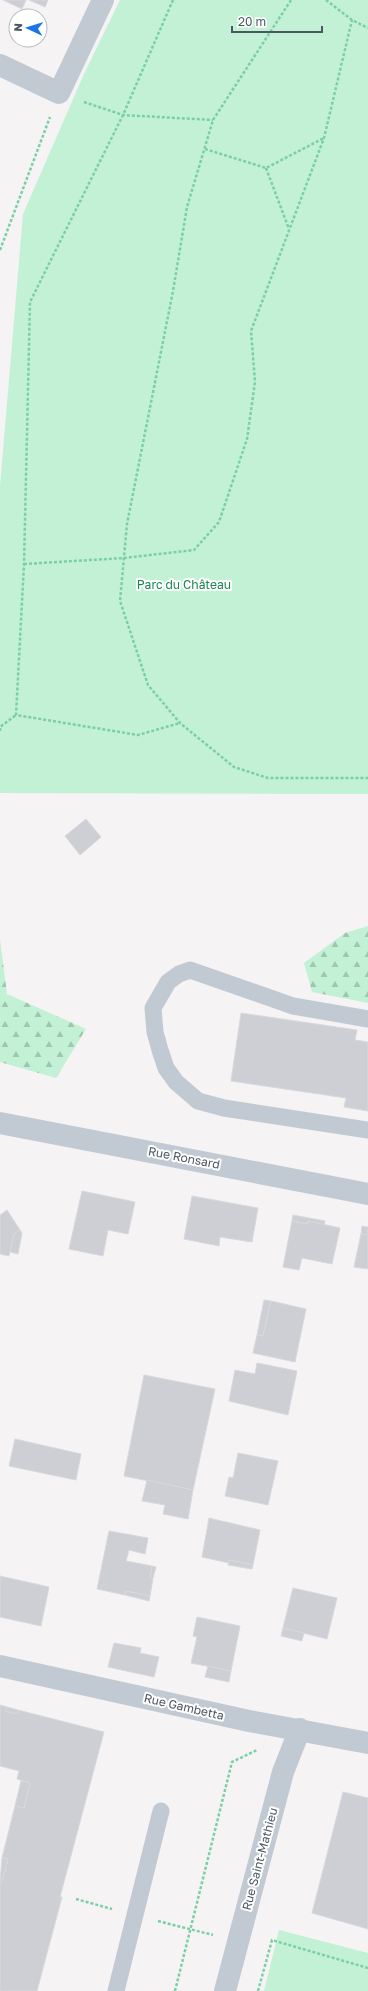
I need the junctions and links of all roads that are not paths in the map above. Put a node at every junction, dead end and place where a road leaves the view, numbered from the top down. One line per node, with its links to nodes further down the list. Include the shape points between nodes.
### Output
1 (103, 0): 2 (street, via 59,93)
2 (0, 65)
3 (368, 1020): 5 (lane, via 293,1006 190,970 168,982 153,1008 155,1032 166,1068 176,1082 198,1101 224,1108)
4 (0, 1123): 6 (street, Rue Ronsard)
5 (368, 1130)
6 (368, 1194)
7 (0, 1666): 8 (street, Rue Gambetta, via 249,1721)
8 (300, 1729): 9 (street, Rue Gambetta); 12 (street, Rue Saint-Mathieu, via 283,1772)
9 (368, 1743)
10 (161, 1811): 11 (lane)
11 (116, 1991)
12 (225, 1991)

